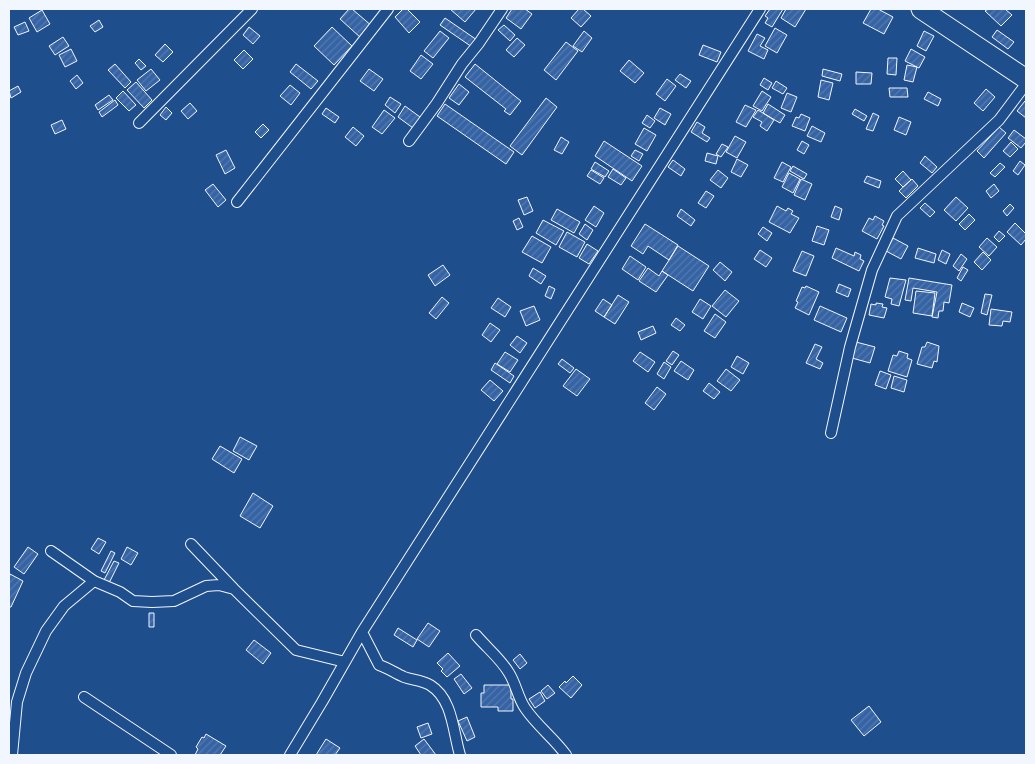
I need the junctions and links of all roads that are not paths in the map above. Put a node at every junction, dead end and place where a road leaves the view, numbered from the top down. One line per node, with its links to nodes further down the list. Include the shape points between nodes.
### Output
1 (252, 9): 8 (street)
2 (388, 9): 10 (street)
3 (502, 9): 9 (street)
4 (760, 9): 16 (street)
5 (921, 9): 6 (highway)
6 (1026, 79)
7 (1026, 84): 11 (street, via 999,120 897,216 872,270 850,347)
8 (140, 123)
9 (409, 141)
10 (237, 202)
11 (831, 433)
12 (191, 544): 15 (street)
13 (51, 551): 14 (street)
14 (94, 581): 15 (street, via 133,601 174,601 206,586); 20 (street, via 64,606 46,632 26,673 17,702)
15 (234, 589): 18 (street, via 296,650)
16 (362, 632): 18 (street); 23 (street, via 379,666 436,690 450,715)
17 (476, 635): 24 (street, via 502,662 526,709)
18 (345, 662): 22 (street)
19 (84, 697): 21 (street)
20 (12, 755)
21 (171, 755)
22 (290, 755)
23 (460, 755)
24 (566, 755)

